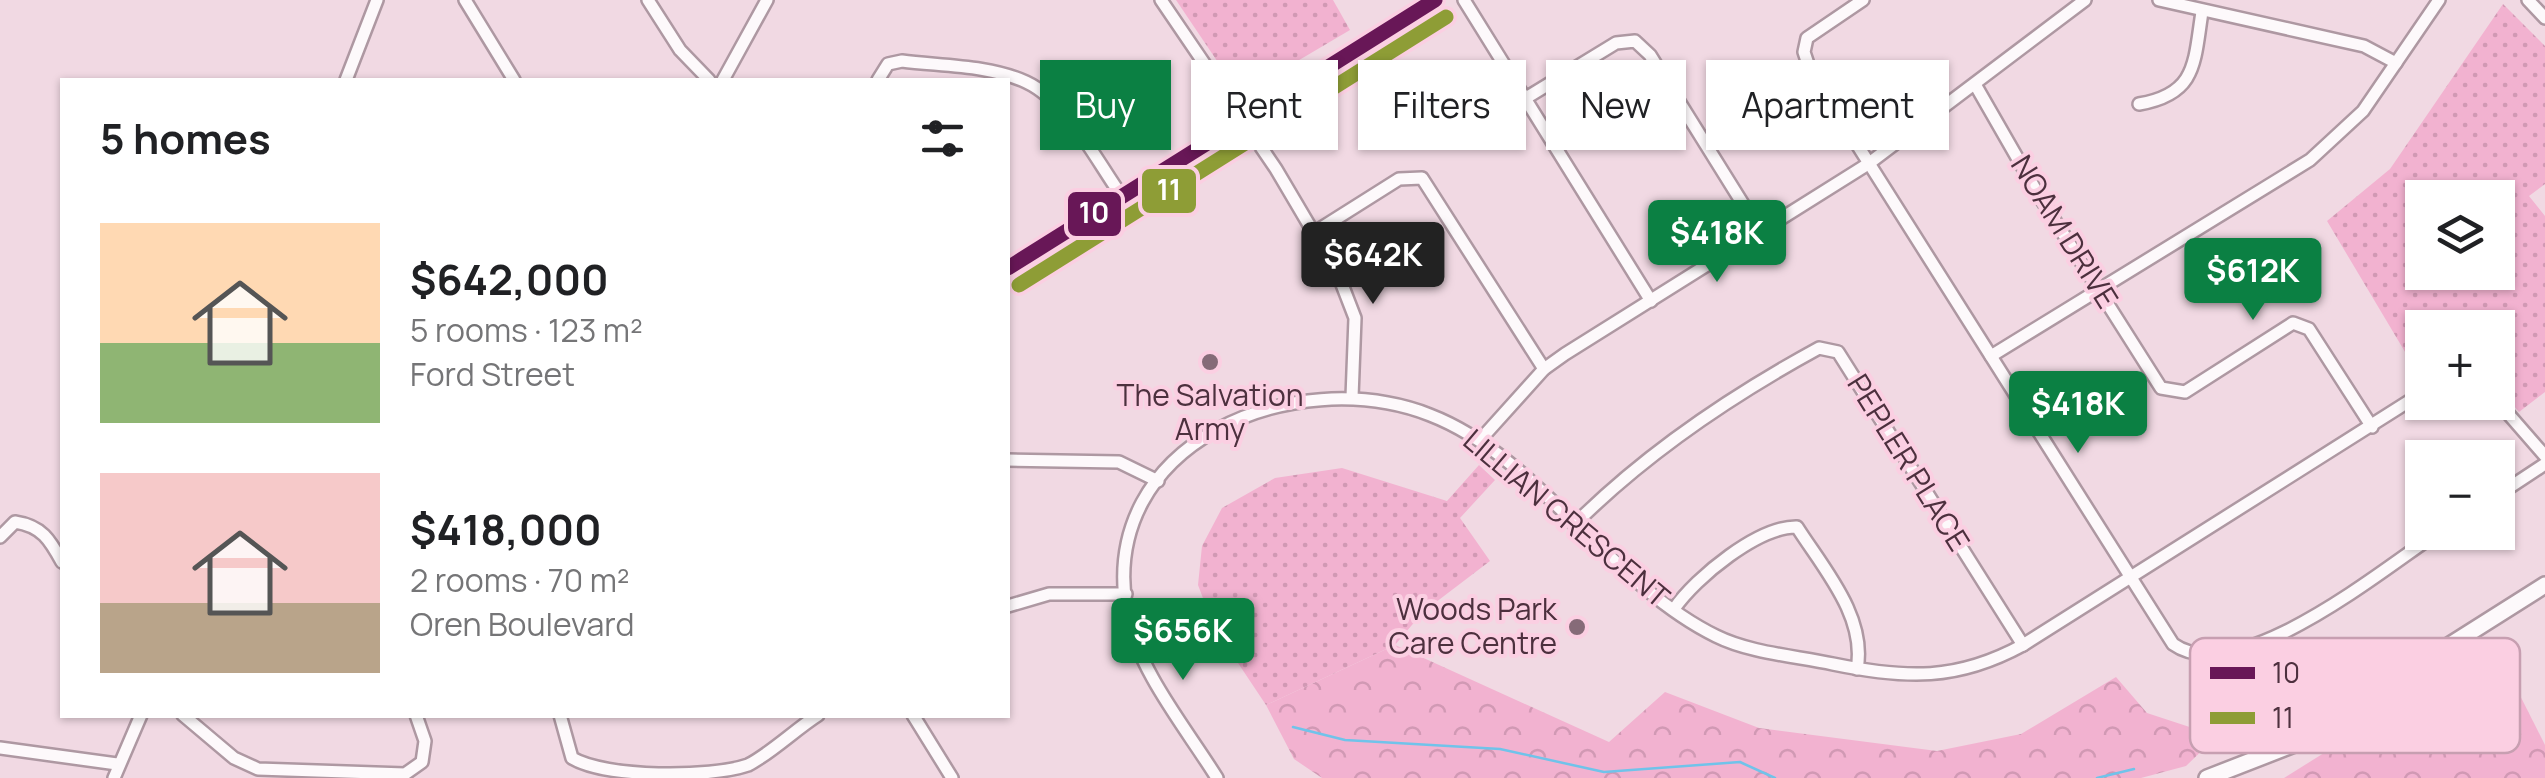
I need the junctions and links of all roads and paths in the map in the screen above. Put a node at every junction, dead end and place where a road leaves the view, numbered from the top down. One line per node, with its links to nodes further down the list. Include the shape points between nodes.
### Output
1 (377, 0): 19 (street)
2 (465, 0): 20 (street)
3 (648, 0): 21 (street)
4 (767, 0): 22 (street)
5 (1160, 0): 15 (street)
6 (1435, 0): 16 (street)
7 (1464, 0): 17 (street)
8 (1863, 0): 29 (street, via 1811,32 1804,52)
9 (2084, 0): 24 (street)
10 (2159, 0): 13 (street)
11 (2438, 0): 18 (street)
12 (2528, 0): 14 (street)
13 (2202, 12): 18 (street, via 2364,46); 26 (street, via 2186,83 2166,99)
14 (2545, 18)
15 (1203, 60)
16 (1338, 60)
17 (1502, 60)
18 (2396, 62): 34 (street, via 2362,110 2310,160)
19 (347, 78)
20 (513, 78)
21 (707, 78)
22 (724, 78)
23 (879, 78): 30 (street, via 888,64 902,61 1031,84 1064,115)
24 (1976, 86): 29 (street); 34 (street, NOAM DRIVE)
25 (1526, 98): 32 (street, via 1616,42 1635,41); 35 (street)
26 (2140, 104)
27 (1193, 150): 30 (street)
28 (1260, 150): 31 (street)
29 (1868, 164): 32 (street); 36 (street)
30 (1121, 196): 33 (street)
31 (1315, 232): 37 (street, via 1399,179 1422,178); 38 (street, via 1355,318)
32 (1761, 233): 35 (street)
33 (1010, 267)
34 (2101, 290): 36 (street); 41 (street, NOAM DRIVE, via 2161,388 2184,392 2293,323 2309,329)
35 (1651, 301): 37 (street)
36 (1991, 356): 52 (street)
37 (1544, 369): 42 (street)
38 (1352, 397): 42 (street, LILLIAN CRESCENT, via 1428,414); 46 (street, LILLIAN CRESCENT, via 1289,400 1234,419 1194,442)
39 (2405, 405): 41 (street, LILLIAN CRESCENT)
40 (2514, 420): 43 (street)
41 (2372, 427): 52 (street, LILLIAN CRESCENT)
42 (1481, 440): 48 (street, LILLIAN CRESCENT)
43 (2545, 456)
44 (1010, 460): 46 (street, via 1108,460)
45 (2545, 464): 47 (street)
46 (1158, 482): 54 (street, LILLIAN CRESCENT, via 1131,537)
47 (2515, 484)
48 (1574, 525): 56 (street, LILLIAN CRESCENT, via 1656,600); 59 (street, PEPLER PLACE, via 1623,475 1772,374 1819,348 1838,352)
49 (0, 537): 51 (street, via 16,522 31,524 46,534)
50 (2412, 550): 57 (street)
51 (60, 558)
52 (2130, 578): 59 (street, LILLIAN CRESCENT); 60 (street, via 2173,644)
53 (2545, 585): 58 (main road)
54 (1126, 594): 55 (street, via 1049,594); 72 (street, LILLIAN CRESCENT, via 1137,646)
55 (1010, 605)
56 (1674, 608): 61 (street, LILLIAN CRESCENT, via 1735,644); 61 (street, via 1708,572 1777,526 1797,527 1856,629)
57 (2278, 638)
58 (2461, 638)
59 (2023, 645): 61 (street, LILLIAN CRESCENT, via 1951,674)
60 (2190, 652)
61 (1857, 669)
62 (140, 718): 70 (street)
63 (187, 718): 64 (street, via 258,769 352,775 405,774 422,762 425,740)
64 (417, 718)
65 (561, 718): 66 (street, via 572,758 591,770 670,775 726,774)
66 (814, 718)
67 (915, 718): 71 (street)
68 (0, 748): 70 (street)
69 (2271, 753): 73 (main road)
70 (116, 771)
71 (952, 778)
72 (1216, 778)
73 (2207, 778)

